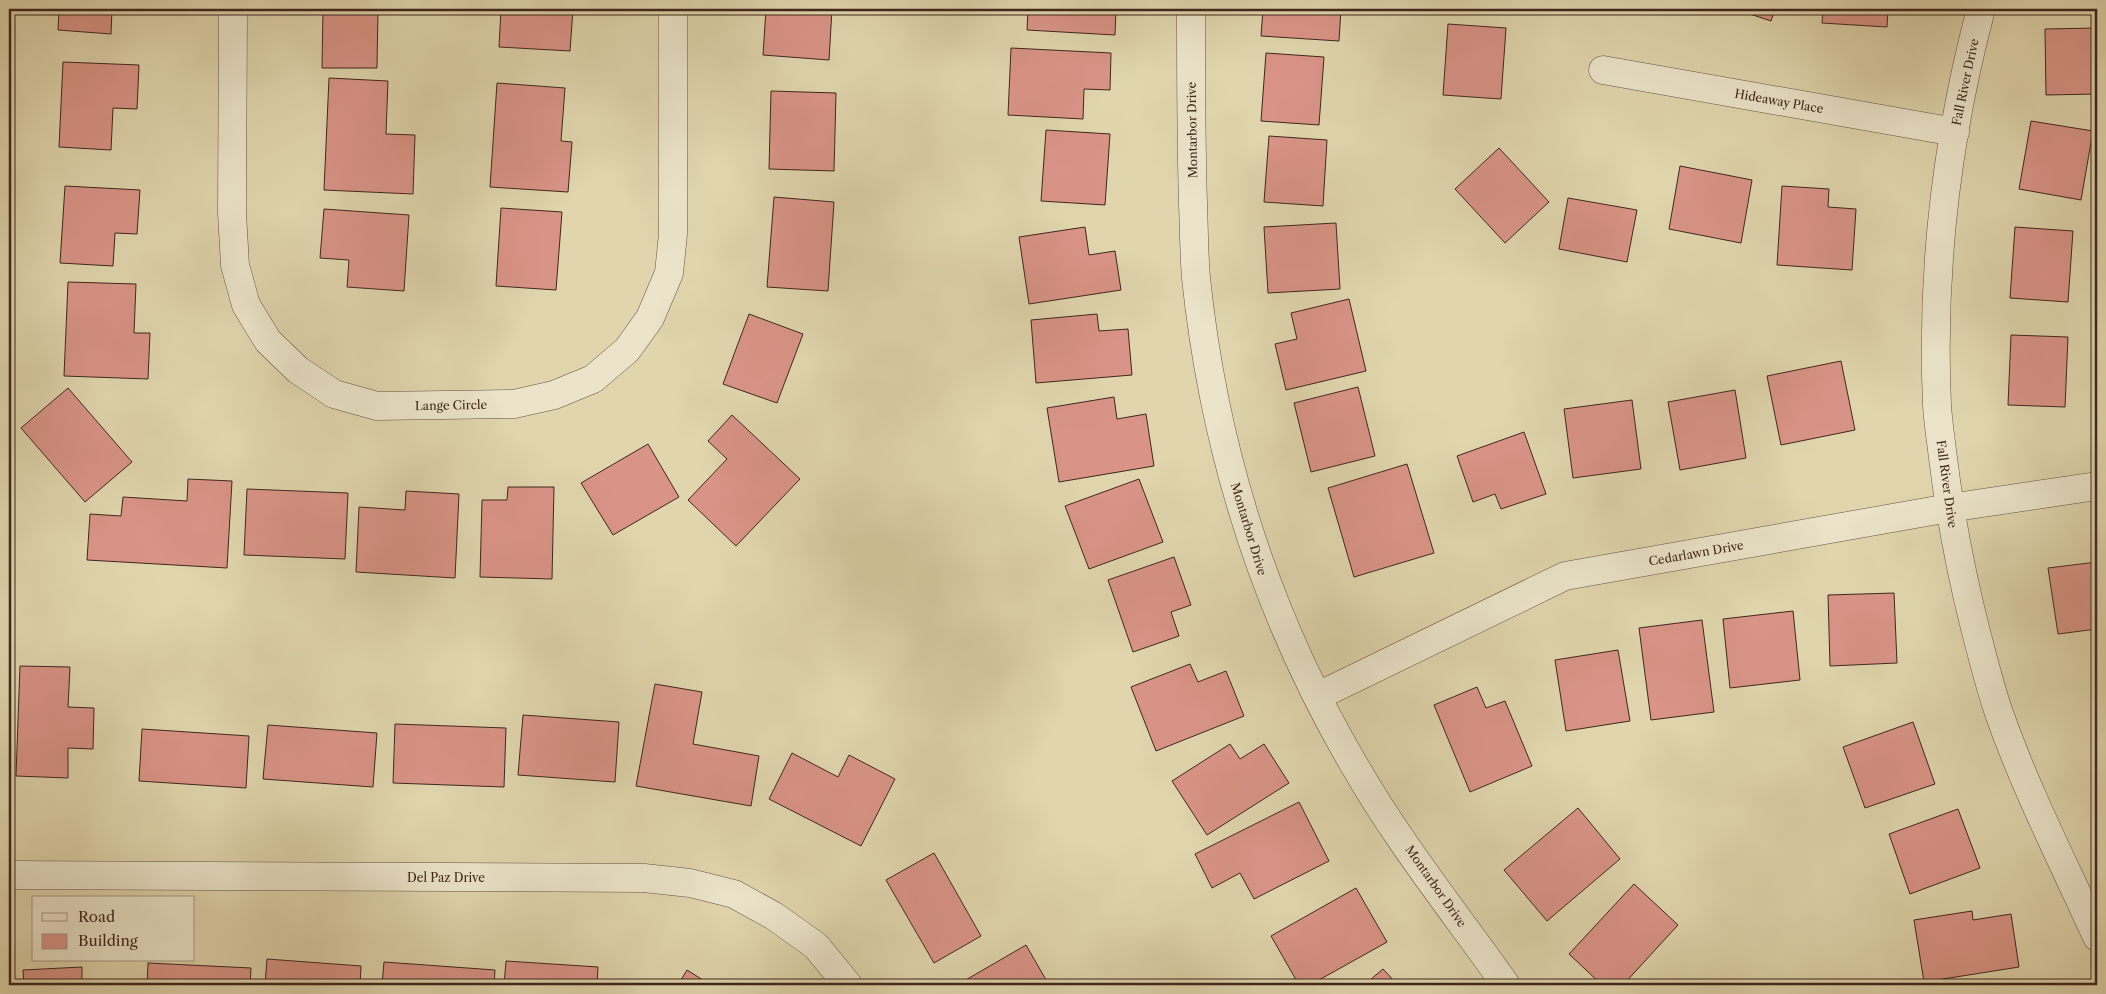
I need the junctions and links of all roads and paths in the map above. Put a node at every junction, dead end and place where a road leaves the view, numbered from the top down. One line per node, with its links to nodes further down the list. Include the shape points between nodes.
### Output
1 (233, 9): 2 (street, Lange Circle, via 232,222 234,265 246,304 268,341 298,370 334,394 377,406 514,404 554,395 592,380 627,350 650,318 670,273 673,234)
2 (673, 9)
3 (1191, 9): 9 (street, Montarbor Drive, via 1191,153 1196,277 1216,406 1226,456 1263,575)
4 (1981, 9): 6 (street, Fall River Drive, via 1968,56)
5 (1604, 70): 6 (street, Hideaway Place)
6 (1955, 132): 8 (street, Fall River Drive, via 1941,233 1936,322 1937,407)
7 (2097, 486): 8 (street, Cedarlawn Drive)
8 (1950, 508): 9 (street, Cedarlawn Drive, via 1565,576); 11 (street, Fall River Drive, via 1966,594 2000,716)
9 (1318, 696): 13 (street, Montarbor Drive, via 1352,763 1384,814)
10 (9, 875): 12 (street, Del Paz Drive, via 644,878 690,883 734,894 774,916 816,946)
11 (2097, 937)
12 (848, 985)
13 (1506, 985)

